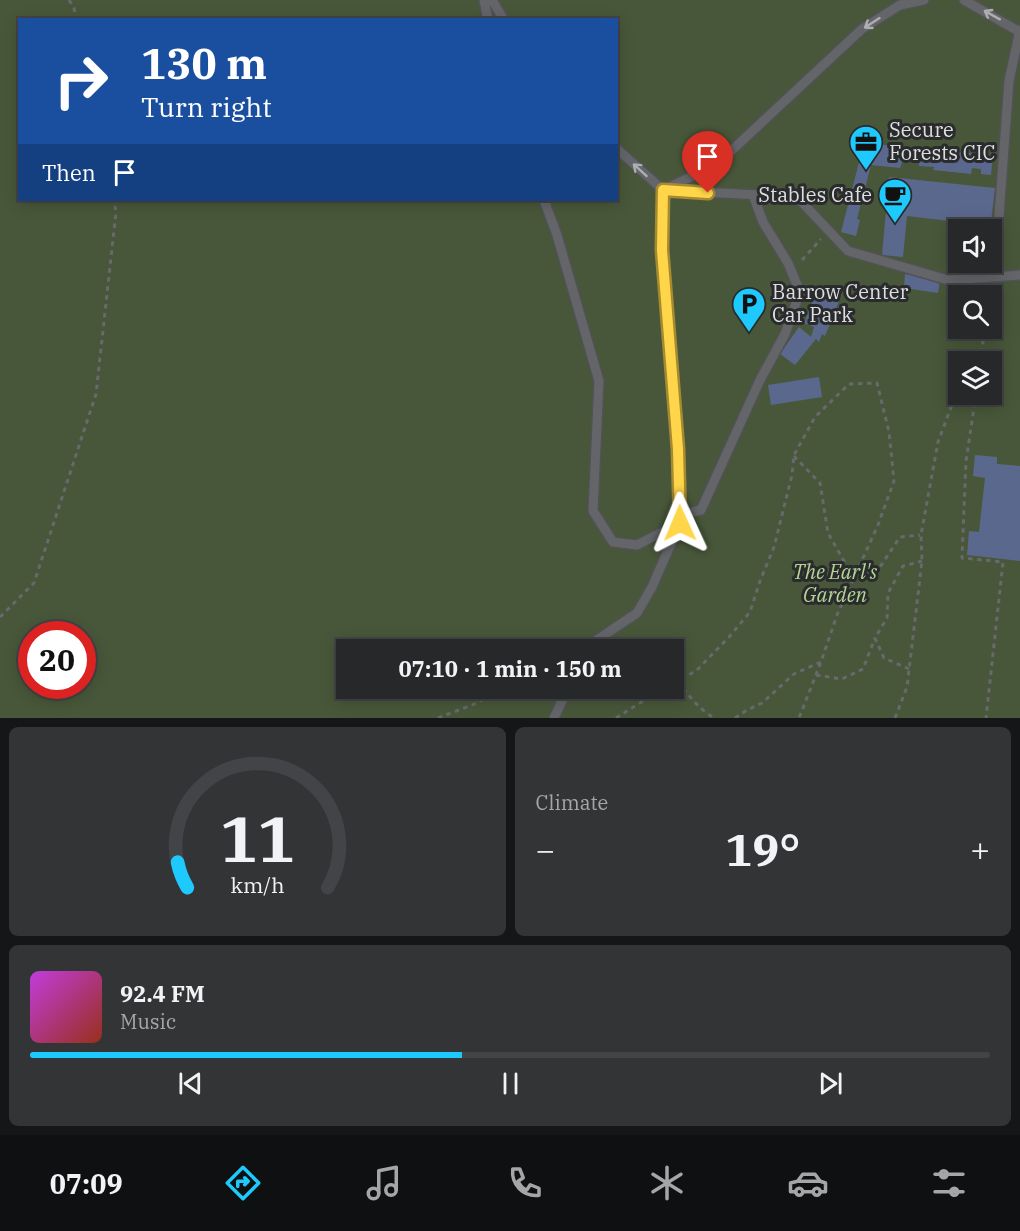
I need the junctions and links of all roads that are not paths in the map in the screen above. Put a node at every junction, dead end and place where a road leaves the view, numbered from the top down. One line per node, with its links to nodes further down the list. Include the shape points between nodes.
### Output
1 (484, 0): 5 (lane)
2 (492, 0): 6 (lane)
3 (924, 0): 9 (lane, one-way to 9, via 900,4 862,29 716,165)
4 (964, 0): 7 (lane, one-way to 4)
5 (488, 18)
6 (503, 18)
7 (1020, 31): 12 (lane, via 1009,81)
8 (618, 150): 9 (lane, one-way to 8)
9 (663, 190): 10 (lane); 14 (lane, via 662,250)
10 (753, 195): 13 (lane, via 797,197 848,251 948,280); 14 (lane, via 800,292 785,334 701,510)
11 (544, 201): 14 (lane, via 598,381 593,511 613,542 637,545)
12 (999, 219)
13 (1020, 275)
14 (680, 519): 15 (lane, via 637,613)
15 (598, 639)
16 (563, 699): 17 (lane)
17 (554, 718)

